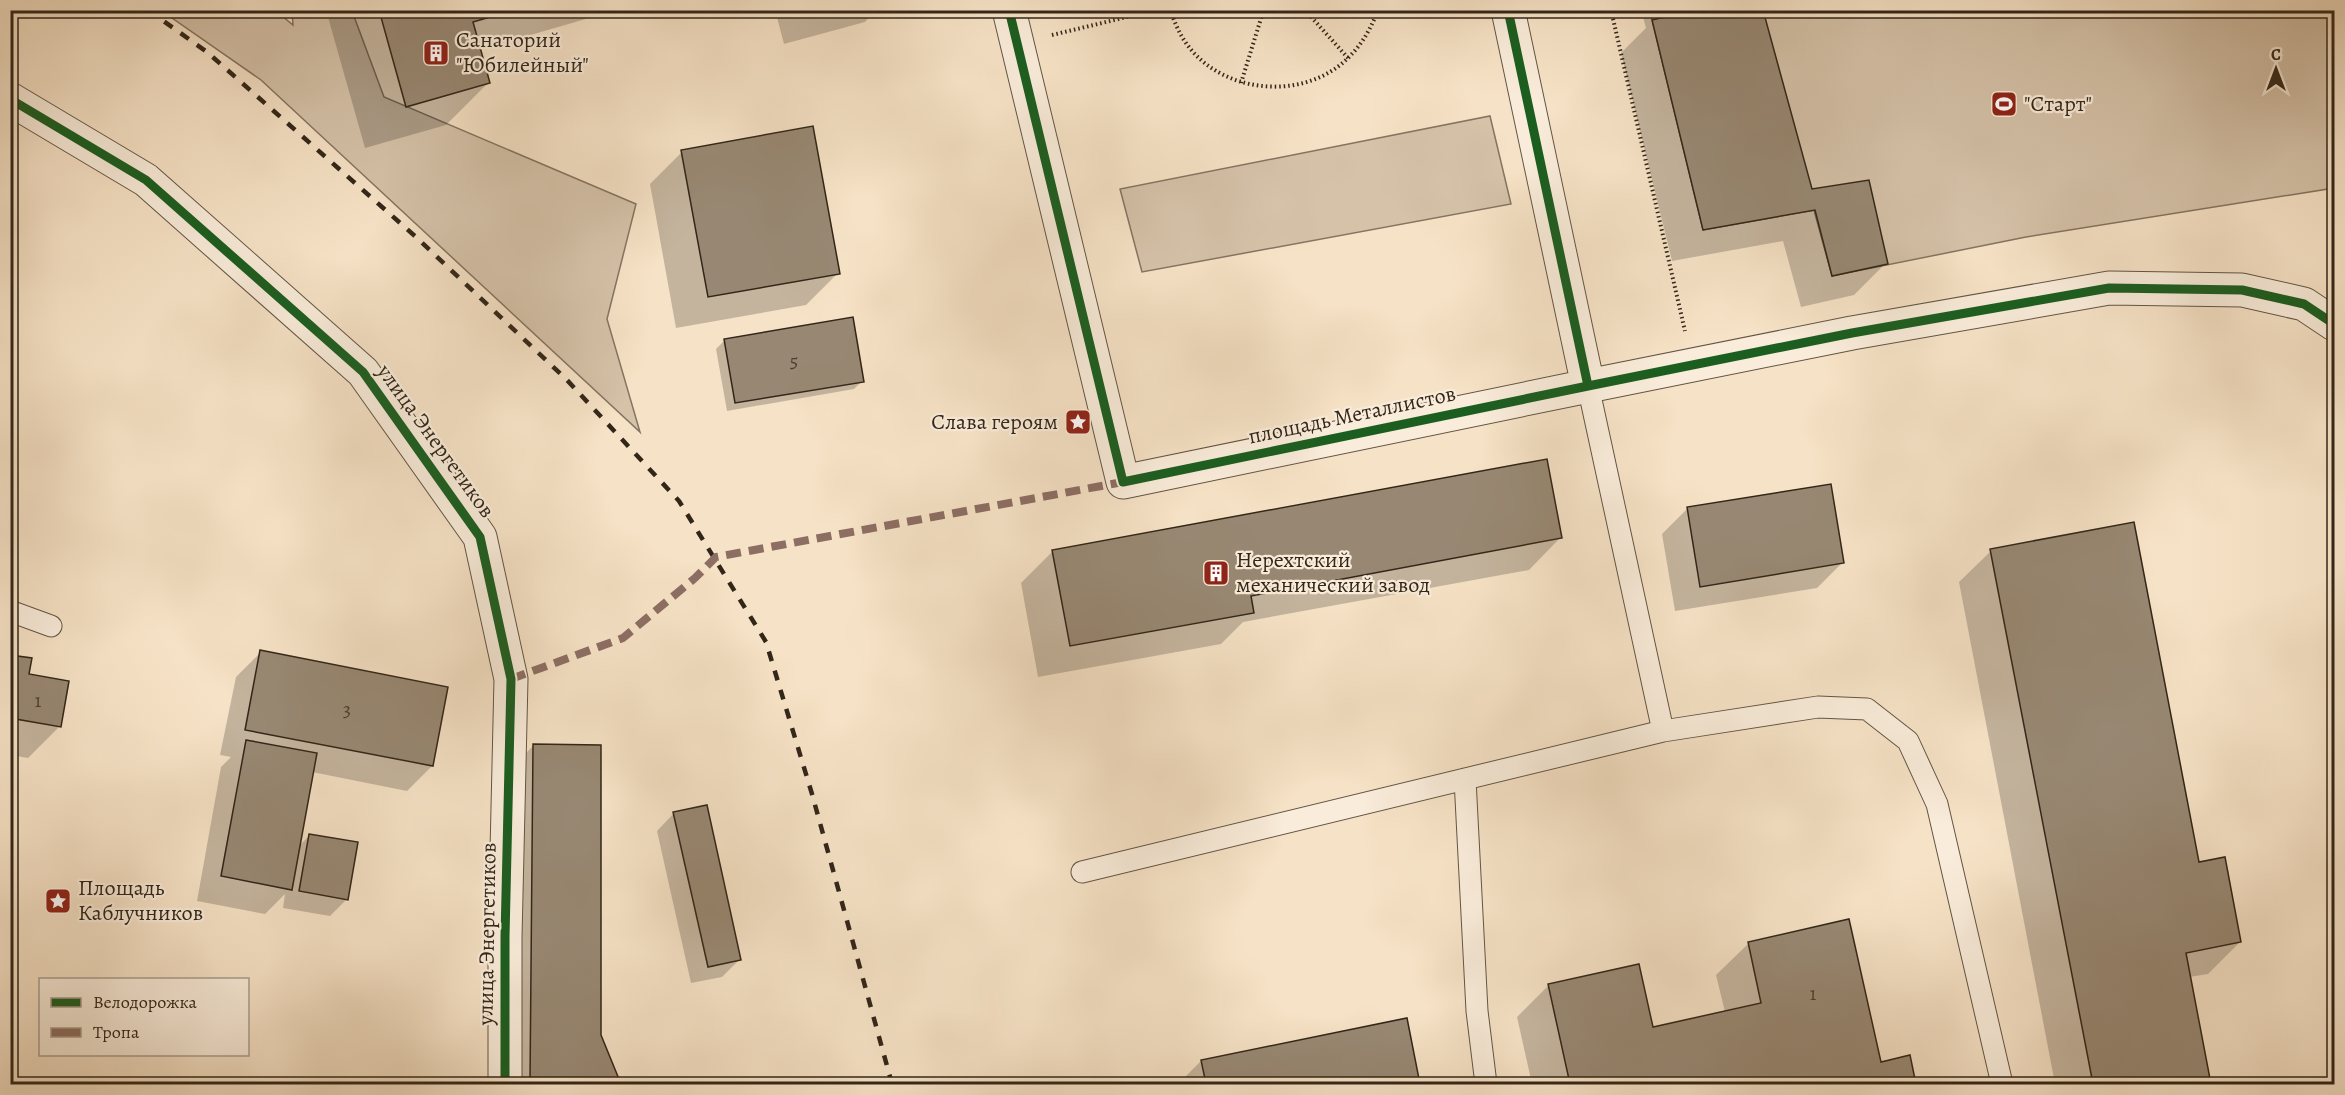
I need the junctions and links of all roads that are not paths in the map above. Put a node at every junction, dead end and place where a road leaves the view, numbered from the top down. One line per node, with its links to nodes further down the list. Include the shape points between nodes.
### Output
1 (1009, 10): 5 (street, площадь Металлистов, via 1123,482)
2 (1508, 10): 5 (street)
3 (10, 99): 11 (street, улица Энергетиков, via 146,180 363,372 480,537 512,679)
4 (2334, 324): 5 (street, площадь Металлистов, via 2304,303 2242,290 2109,288 1852,333)
5 (1588, 386): 8 (lane)
6 (10, 611): 7 (lane)
7 (51, 626)
8 (1663, 731): 9 (lane); 13 (lane, via 1818,707 1867,709 1908,741 1937,804)
9 (1465, 779): 10 (lane); 12 (lane, via 1477,1011)
10 (1082, 872)
11 (505, 1084)
12 (1486, 1084)
13 (2002, 1084)

